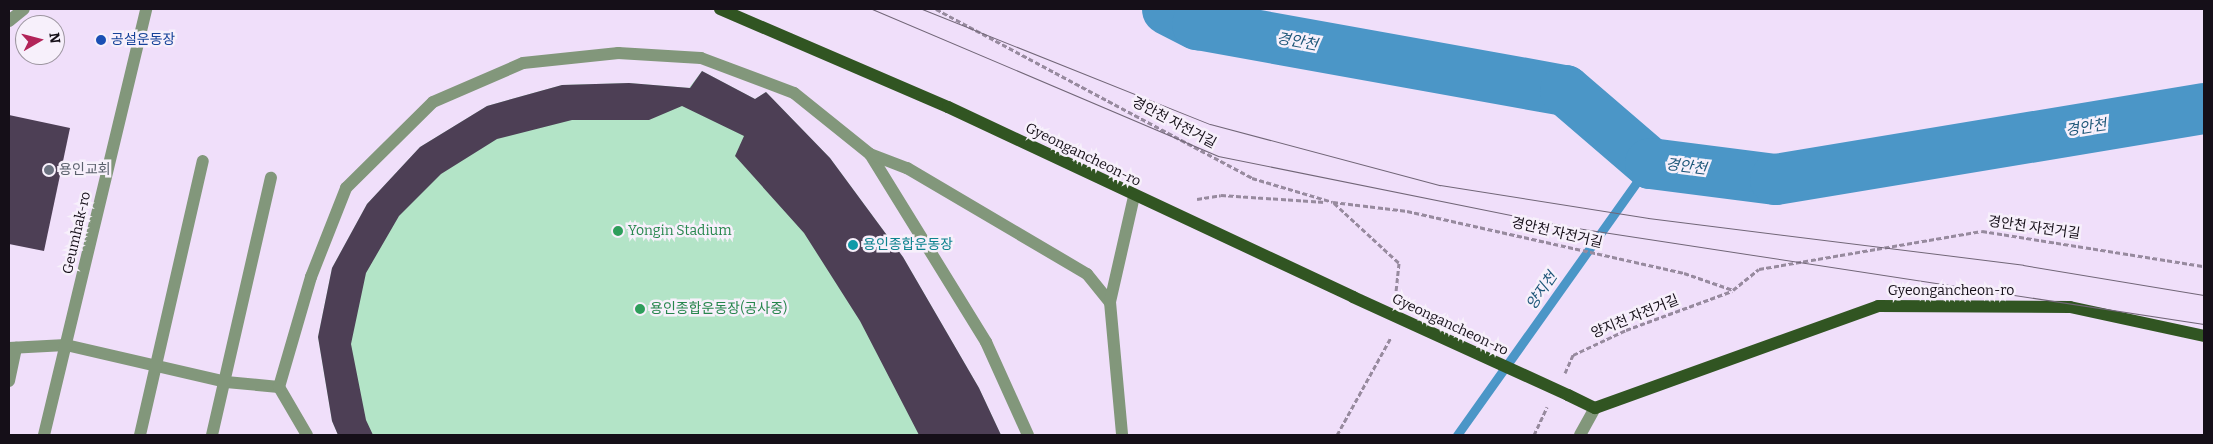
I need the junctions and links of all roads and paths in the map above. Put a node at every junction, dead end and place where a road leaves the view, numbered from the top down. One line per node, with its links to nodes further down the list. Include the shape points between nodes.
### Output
1 (24, 9): 5 (street)
2 (146, 9): 16 (street, Geumhak-ro)
3 (720, 9): 9 (main road, Gyeongancheon-ro, via 948,107)
4 (936, 9): 11 (path, 경안천 자전거길, via 1252,178)
5 (9, 21)
6 (870, 154): 14 (street, via 907,168 1087,274); 22 (street, via 794,93 701,58 618,53 524,63 433,102 346,188 311,277); 29 (street, via 986,342)
7 (204, 161): 18 (street)
8 (272, 178): 20 (street)
9 (1134, 196): 14 (street); 24 (main road, Gyeongancheon-ro, bridge)
10 (1193, 200): 11 (path, via 1221,195)
11 (1333, 202): 13 (path, 경안천 자전거길, via 1407,211 1684,273)
12 (2204, 266): 13 (path, 경안천 자전거길, via 1982,231 1759,269)
13 (1733, 290): 21 (path, 양지천 자전거길, via 1626,330 1573,355)
14 (1110, 302): 30 (street)
15 (2204, 336): 24 (main road, Gyeongancheon-ro, via 2070,307 1878,306)
16 (66, 345): 17 (street); 18 (street); 25 (street, Geumhak-ro)
17 (12, 348): 19 (street)
18 (154, 365): 20 (street); 26 (street)
19 (9, 381)
20 (226, 382): 22 (street); 27 (street)
21 (1560, 382)
22 (279, 387): 28 (street)
23 (1551, 400): 31 (path)
24 (1595, 408): 32 (street)
25 (44, 435)
26 (140, 435)
27 (212, 435)
28 (307, 435)
29 (1028, 435)
30 (1122, 435)
31 (1534, 435)
32 (1580, 435)

